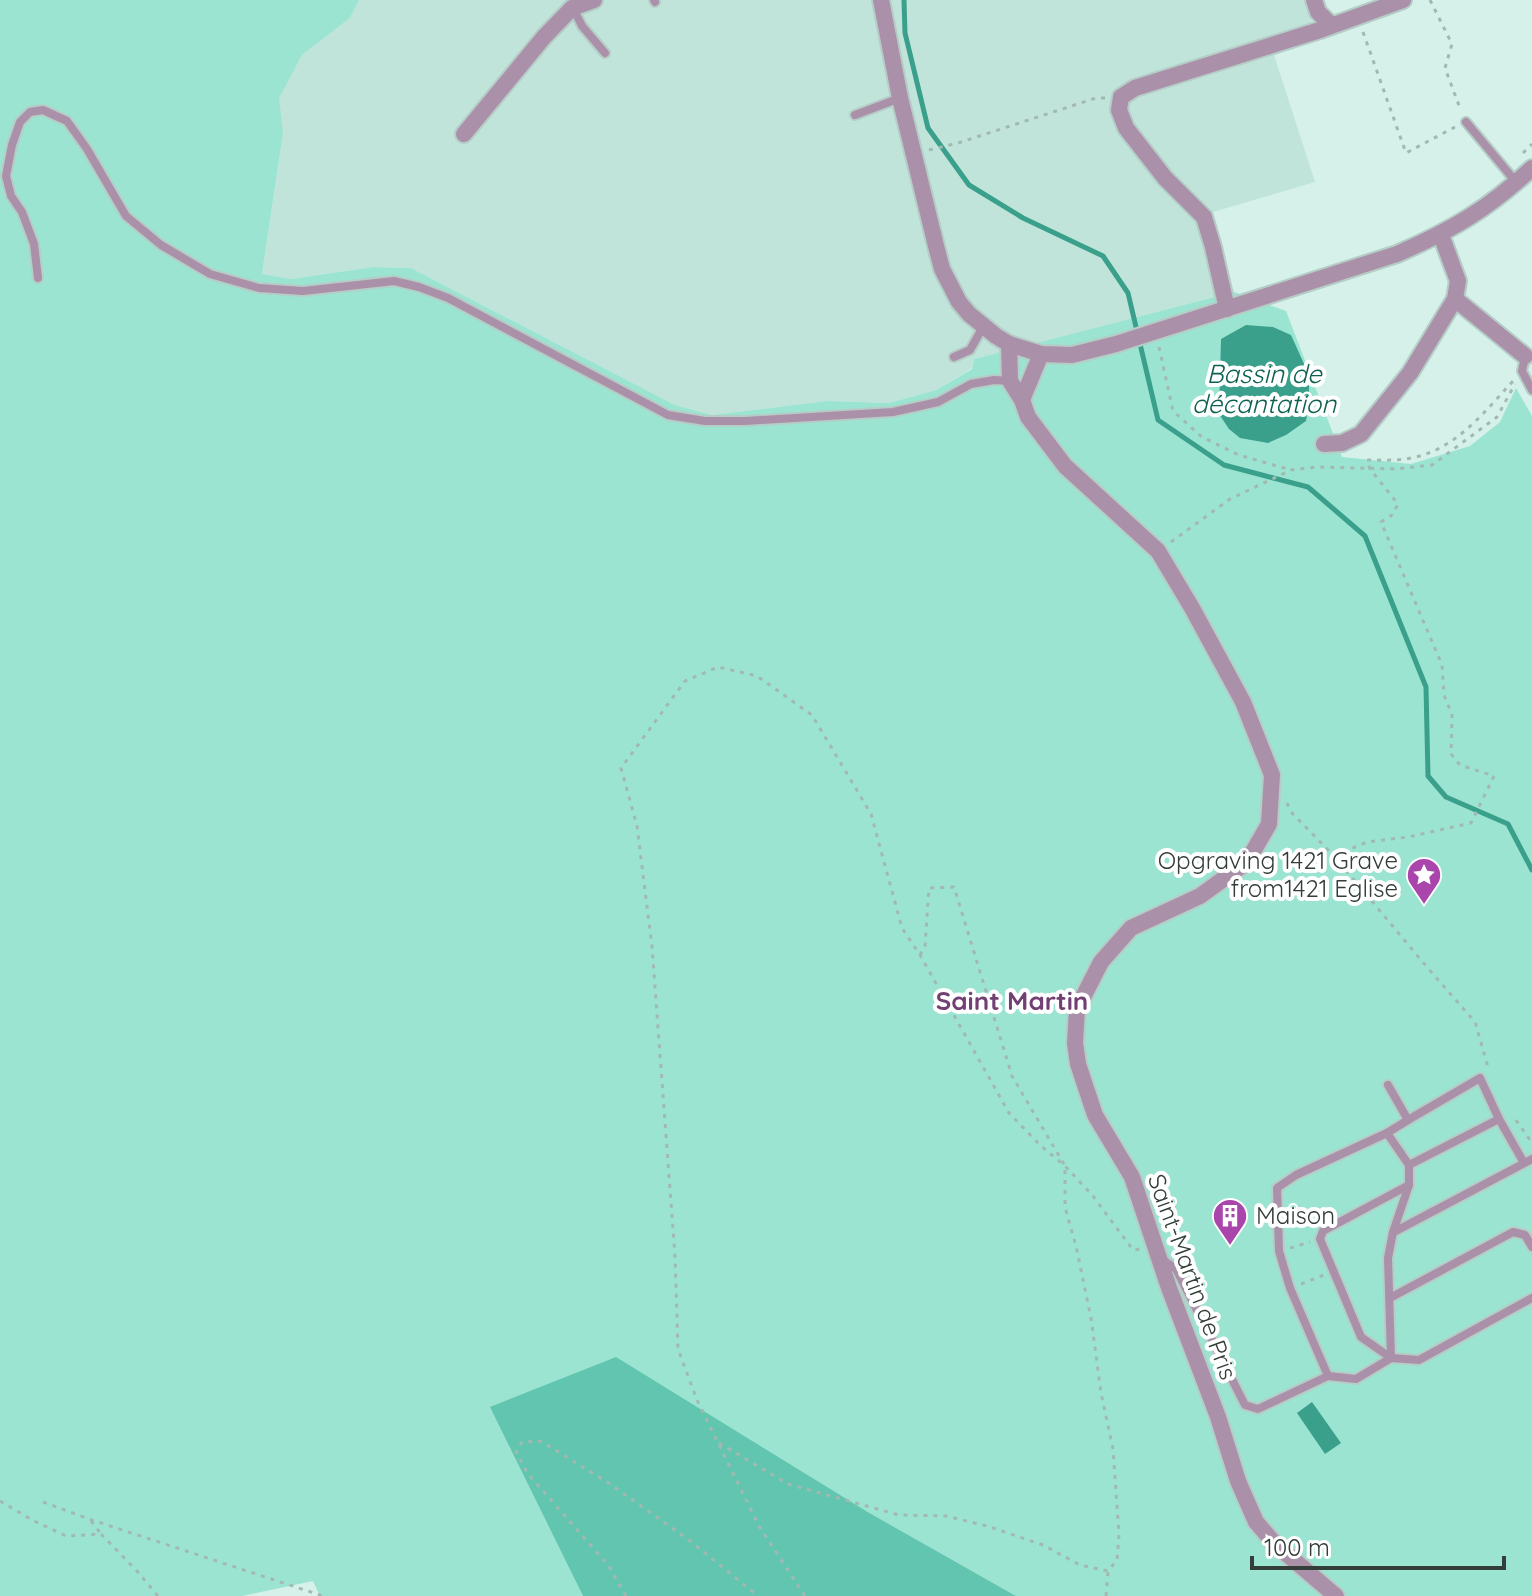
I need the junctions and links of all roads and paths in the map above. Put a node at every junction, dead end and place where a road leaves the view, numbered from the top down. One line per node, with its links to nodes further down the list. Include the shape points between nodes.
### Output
1 (594, 0): 6 (street)
2 (881, 0): 11 (street)
3 (1314, 0): 8 (street)
4 (1403, 0): 7 (street)
5 (1430, 0): 13 (path, via 1452,44 1445,68)
6 (572, 8): 9 (lane); 14 (street)
7 (1357, 17): 8 (street); 13 (path, via 1406,153)
8 (1331, 25): 10 (street)
9 (605, 53)
10 (1121, 97): 16 (path, via 1096,98); 22 (street, via 1119,110 1126,128 1204,217)
11 (900, 98): 12 (lane); 23 (street, via 942,269 959,302)
12 (855, 115)
13 (1466, 122): 18 (lane)
14 (464, 134)
15 (1532, 144): 18 (path)
16 (934, 148)
17 (1532, 168): 18 (street)
18 (1511, 177): 19 (street, via 1479,212)
19 (1441, 235): 21 (street, via 1458,281); 22 (street)
20 (38, 278): 29 (lane, via 34,244 6,176 20,122 30,112 43,110 67,121 126,216 210,274 259,288 303,291 394,281 419,287 668,415 745,421 893,412 938,402 971,384)
21 (1455, 299): 28 (street); 33 (street, via 1410,373 1361,434)
22 (1227, 309): 24 (street)
23 (983, 327): 25 (street); 27 (lane, via 970,350)
24 (1156, 332): 26 (street, via 1072,355); 35 (path, via 1173,411 1202,437 1239,455)
25 (1009, 344): 26 (street); 29 (street)
26 (1041, 354): 30 (street)
27 (954, 357)
28 (1524, 363): 31 (lane); 34 (path, via 1497,417 1432,465); 34 (path, via 1487,410 1443,448 1414,458 1367,460)
29 (1010, 381): 30 (lane); 32 (street, Saint-Martin de Pris)
30 (1029, 383): 32 (street)
31 (1532, 390)
32 (1022, 400): 36 (street, Saint-Martin de Pris, via 1028,417 1065,466)
33 (1324, 444)
34 (1370, 469): 35 (path); 38 (path, via 1398,504 1381,522 1442,665 1452,715 1451,754 1460,765 1494,776 1472,821 1367,842)
35 (1291, 470): 36 (path, via 1230,499)
36 (1158, 551): 55 (street, Saint-Martin de Pris, via 1243,702 1272,775 1269,824 1247,862 1200,896 1131,928 1101,962 1077,1009 1075,1043 1086,1090 1132,1177)
37 (1285, 799): 38 (path)
38 (1334, 856): 40 (path, via 1475,1022)
39 (920, 955): 49 (path, via 1009,1113); 49 (path, via 929,888 954,887 1012,1076); 62 (path, via 902,928 871,814 812,715 757,676 718,667 685,681 621,768 637,826 652,947 678,1349)
40 (1490, 1074)
41 (1388, 1085): 44 (lane)
42 (1509, 1111): 46 (path)
43 (1499, 1119): 44 (lane, via 1480,1078); 47 (lane); 48 (lane)
44 (1408, 1120): 45 (lane)
45 (1387, 1133): 48 (lane); 54 (lane, via 1277,1188)
46 (1532, 1143)
47 (1528, 1161): 51 (lane)
48 (1409, 1165): 50 (lane)
49 (1065, 1166): 55 (path, via 1133,1250); 67 (path, via 1065,1207 1113,1449 1119,1534 1117,1560)
50 (1409, 1185): 51 (lane); 52 (lane, via 1323,1231)
51 (1393, 1232): 58 (lane)
52 (1320, 1239): 54 (path); 56 (lane)
53 (1532, 1247): 58 (lane, via 1525,1235 1513,1232)
54 (1279, 1251): 57 (lane)
55 (1157, 1252): 61 (lane, via 1176,1269 1245,1405 1258,1409); 74 (street, Saint-Martin de Pris, via 1256,1522)
56 (1333, 1272): 57 (path); 60 (lane, via 1361,1337)
57 (1290, 1288): 61 (lane)
58 (1390, 1298): 60 (lane)
59 (1532, 1298): 60 (lane, via 1419,1360)
60 (1391, 1358): 61 (lane, via 1356,1379)
61 (1328, 1376)
62 (716, 1441): 67 (path, via 788,1484 899,1515 946,1516 987,1526 1043,1545 1080,1565); 72 (path, via 759,1526)
63 (0, 1501): 66 (path, via 66,1536)
64 (43, 1502): 65 (path)
65 (89, 1519): 66 (path); 69 (path)
66 (101, 1534): 68 (path)
67 (1108, 1571): 73 (path)
68 (158, 1596)
69 (323, 1596)
70 (626, 1596): 71 (path, via 608,1565 528,1474 516,1452 522,1442 541,1441 610,1484)
71 (758, 1596)
72 (805, 1596)
73 (1106, 1596)
74 (1336, 1596)

